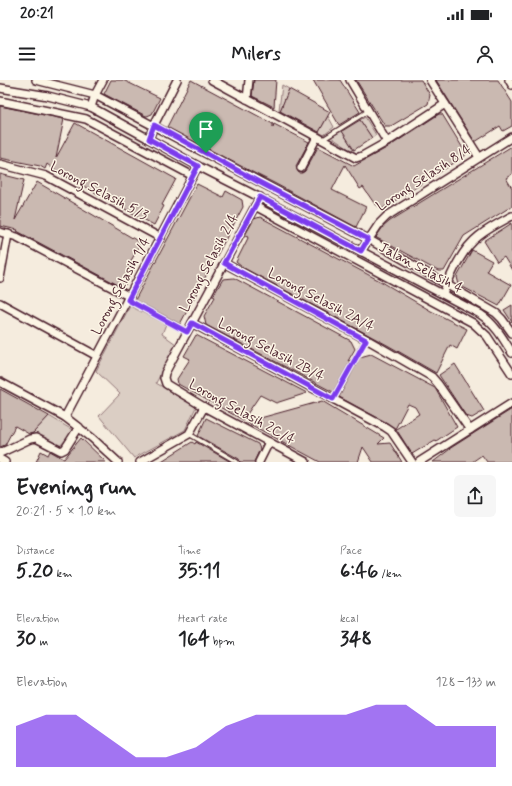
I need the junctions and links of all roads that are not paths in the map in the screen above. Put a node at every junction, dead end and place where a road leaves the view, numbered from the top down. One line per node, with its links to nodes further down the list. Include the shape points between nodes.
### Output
1 (36, 80): 8 (street)
2 (103, 80): 12 (street)
3 (177, 80): 19 (street)
4 (249, 80): 14 (street)
5 (350, 80): 18 (street)
6 (430, 80): 16 (street)
7 (509, 80): 10 (street)
8 (49, 81): 12 (street); 13 (street)
9 (214, 81): 14 (street)
10 (512, 85)
11 (0, 88): 13 (street, Jalan Selasih 4)
12 (95, 95): 17 (street); 19 (street)
13 (48, 96): 17 (street, Jalan Selasih 4)
14 (247, 99): 21 (street)
15 (0, 101): 28 (street, via 77,116 94,122)
16 (445, 104): 23 (street); 24 (street)
17 (91, 107): 22 (street, Jalan Selasih 4)
18 (368, 111): 21 (lane); 23 (street)
19 (154, 125): 22 (street); 29 (street)
20 (512, 137): 24 (street, Lorong Selasih 8/4)
21 (320, 138): 23 (street, via 356,158); 27 (street)
22 (149, 139): 26 (street, Jalan Selasih 4)
23 (387, 142)
24 (479, 157): 36 (street, Lorong Selasih 8/4, via 386,216)
25 (0, 164): 35 (street, Lorong Selasih 5/3, via 46,176)
26 (198, 166): 28 (street, Lorong Selasih 1/4); 30 (street, Jalan Selasih 4)
27 (301, 168)
28 (193, 176): 35 (street, Lorong Selasih 1/4)
29 (257, 181): 30 (street); 36 (street)
30 (251, 192): 31 (street, Jalan Selasih 4)
31 (260, 197): 32 (street, Lorong Selasih 2/4); 37 (street, Jalan Selasih 4)
32 (255, 206): 38 (street, Lorong Selasih 2/4); 50 (street, via 473,323 487,336)
33 (512, 216): 40 (street, via 472,243)
34 (4, 233): 39 (street); 42 (street, via 17,237)
35 (161, 238): 42 (street, Lorong Selasih 1/4)
36 (368, 239): 37 (street, Lorong Selasih 8/4); 40 (street)
37 (361, 251): 41 (street, Jalan Selasih 4)
38 (224, 263): 44 (street, Lorong Selasih 2/4); 47 (street, Lorong Selasih 2A/4)
39 (0, 278)
40 (448, 284): 41 (street); 46 (street, via 496,313)
41 (443, 294): 48 (street, Jalan Selasih 4, via 488,320)
42 (129, 298): 45 (lane); 49 (street, Lorong Selasih 1/4)
43 (0, 303): 49 (street)
44 (192, 323): 45 (street, Lorong Selasih 2/4); 53 (street, Lorong Selasih 2B/4)
45 (187, 332): 52 (street, Lorong Selasih 2/4, via 165,373)
46 (512, 333)
47 (366, 340): 53 (lane); 58 (street, Lorong Selasih 2A/4, via 432,377)
48 (512, 353)
49 (97, 356): 56 (street, Lorong Selasih 1/4)
50 (512, 374)
51 (0, 382): 56 (street)
52 (166, 384): 55 (street, Lorong Selasih 2C/4)
53 (333, 399): 69 (street, Lorong Selasih 2B/4, via 391,431)
54 (512, 403): 58 (street)
55 (204, 407): 59 (street); 60 (street, Lorong Selasih 2C/4)
56 (65, 418): 57 (street)
57 (79, 427): 61 (street, via 61,451 36,438 30,438); 64 (street)
58 (470, 430): 70 (street)
59 (189, 434): 65 (street); 66 (lane)
60 (269, 442): 67 (street); 68 (street, Lorong Selasih 2C/4)
61 (0, 453)
62 (0, 459): 63 (street)
63 (6, 462)
64 (118, 462)
65 (140, 462)
66 (237, 462)
67 (259, 462)
68 (306, 462)
69 (412, 462)
70 (419, 462)

